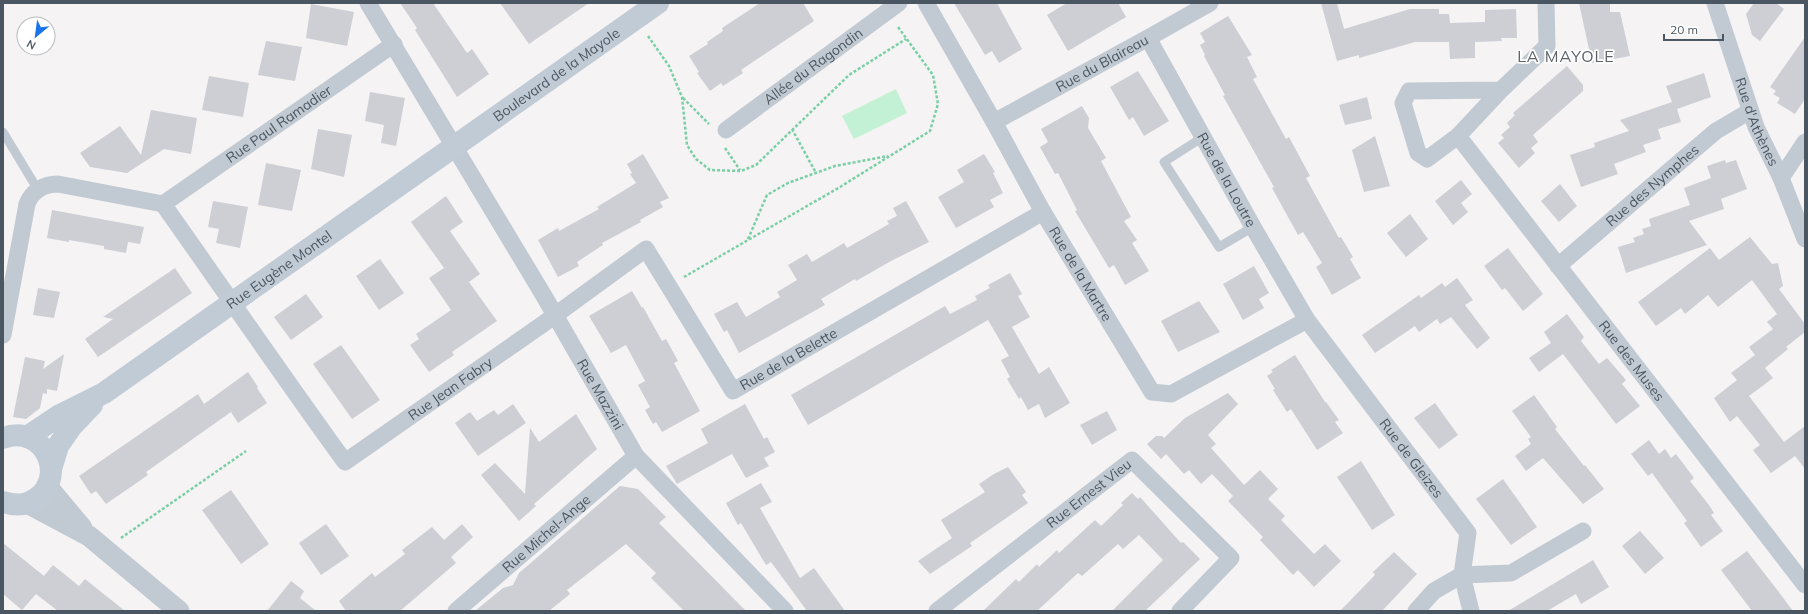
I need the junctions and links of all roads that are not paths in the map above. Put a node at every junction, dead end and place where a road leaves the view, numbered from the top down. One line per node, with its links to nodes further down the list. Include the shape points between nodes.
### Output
1 (368, 3): 9 (street, Rue Mazzini)
2 (926, 3): 12 (street, Rue de la Martre)
3 (1210, 3): 8 (street, Rue du Blaireau)
4 (1546, 3): 10 (street, via 1546,46)
5 (1715, 3): 11 (street, Rue d'Athènes)
6 (647, 6): 18 (main road, Boulevard de la Mayole)
7 (893, 8): 13 (street, Allée du Ragondin)
8 (1148, 38): 12 (street, Rue du Blaireau); 16 (street, Rue de la Loutre)
9 (394, 44): 18 (street, Rue Mazzini); 21 (street, Rue Paul Ramadier)
10 (1501, 90): 15 (street); 15 (street, via 1409,91 1404,103 1418,153 1427,159)
11 (1750, 111): 19 (street, Rue d'Athènes); 25 (street, Rue des Nymphes, via 1716,131)
12 (994, 122): 22 (street, Rue de la Martre)
13 (726, 130)
14 (3, 132): 20 (lane)
15 (1458, 136): 25 (street, Rue des Muses)
16 (1203, 138): 23 (street, Rue de la Loutre); 23 (lane, via 1164,162 1219,247)
17 (1805, 142): 19 (street)
18 (455, 147): 26 (main road, Rue Eugène Montel); 27 (street, Rue Mazzini)
19 (1781, 178): 24 (street, Rue d'Athènes)
20 (38, 190): 21 (street, via 58,184); 29 (street, via 27,204)
21 (163, 204): 26 (street)
22 (1043, 212): 27 (street, Rue de la Belette, via 733,391 646,249); 28 (street, Rue de la Martre, via 1152,392 1172,394)
23 (1253, 227): 28 (street, Rue de la Loutre)
24 (1805, 239)
25 (1558, 266): 40 (street, Rue des Muses)
26 (232, 303): 27 (street, Rue Jean Fabry, via 345,462); 30 (main road, Rue Eugène Montel)
27 (555, 315): 33 (street, Rue Mazzini)
28 (1307, 320): 39 (street, Rue de Gleizes, via 1468,534)
29 (3, 335)
30 (104, 393): 31 (main road, Rue Eugène Montel, via 60,415); 34 (main road, Rue Eugène Montel, via 71,427 58,446)
31 (27, 437): 32 (main road, via 17,435); 34 (main road, via 36,441 49,458)
32 (3, 438)
33 (636, 456): 42 (street, Rue Michel-Ange); 43 (street, Rue Mazzini)
34 (49, 478): 36 (main road, via 39,496); 38 (street)
35 (3, 502): 36 (main road, via 14,505)
36 (26, 503): 38 (street)
37 (1583, 531): 39 (street, via 1511,573)
38 (89, 536): 41 (street)
39 (1462, 575): 46 (street, via 1434,591); 47 (street, Rue de Gleizes)
40 (1805, 585)
41 (179, 611)
42 (456, 611)
43 (785, 611)
44 (936, 611): 45 (street, Rue Ernest Vieu, via 1132,460 1231,558)
45 (1180, 611)
46 (1416, 611)
47 (1471, 611)

